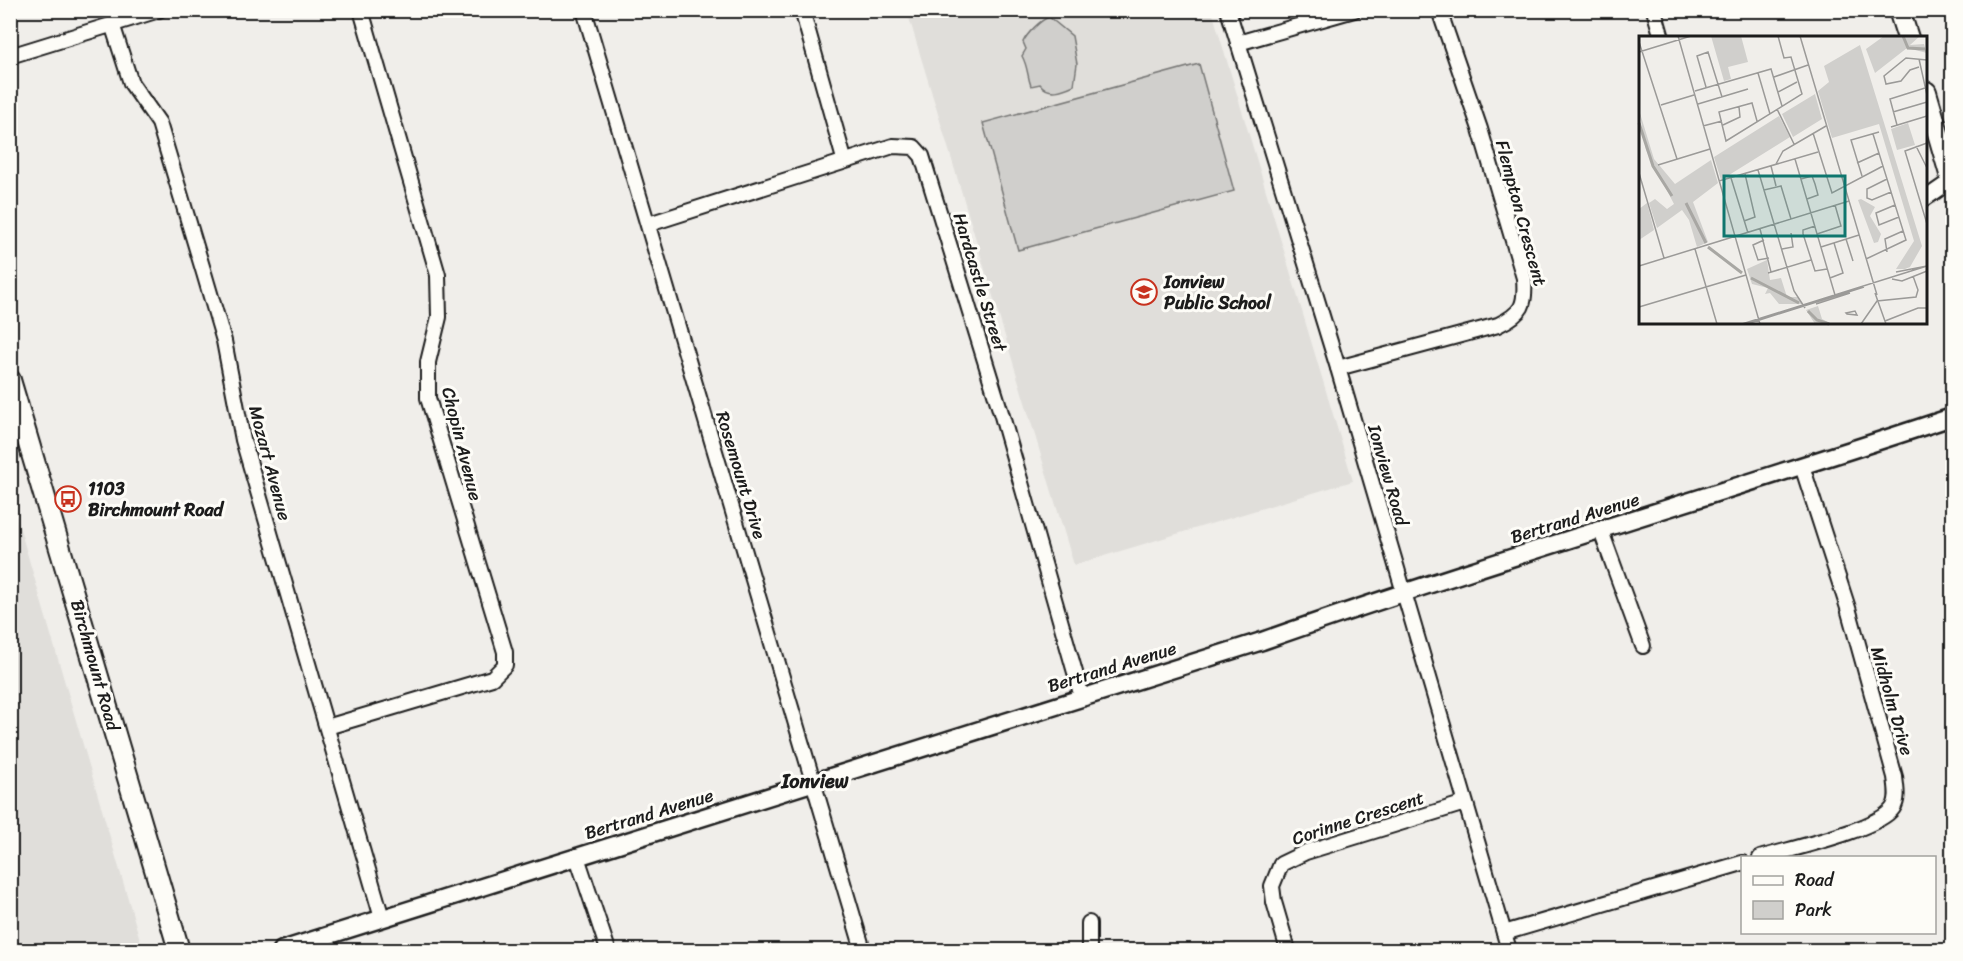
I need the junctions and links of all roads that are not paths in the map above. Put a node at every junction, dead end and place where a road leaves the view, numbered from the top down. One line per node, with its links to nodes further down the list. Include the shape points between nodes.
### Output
1 (159, 10): 10 (street)
2 (361, 10): 28 (street, Chopin Avenue, via 438,275 439,317 428,362 428,398 505,652 505,665 492,678)
3 (584, 10): 19 (street, Rosemount Drive)
4 (802, 10): 16 (street)
5 (1228, 10): 13 (street, Ionview Road)
6 (1354, 10): 13 (street)
7 (1439, 10): 20 (street, Flempton Crescent, via 1483,140 1524,278 1525,299 1513,318 1498,325)
8 (1654, 10): 11 (street)
9 (1899, 10): 12 (main road)
10 (112, 24): 14 (street); 28 (street, Mozart Avenue, via 131,82 159,123 224,341 243,440)
11 (1661, 36)
12 (1907, 36)
13 (1238, 43): 20 (street, Ionview Road)
14 (10, 56)
15 (1927, 95): 17 (main road)
16 (844, 159): 19 (street, Hardcastle Street); 27 (street, Hardcastle Street, via 904,145 914,147 922,156)
17 (1952, 180): 18 (street)
18 (1927, 197)
19 (649, 224): 29 (street, Rosemount Drive)
20 (1338, 368): 25 (street, Ionview Road)
21 (10, 380): 37 (main road, Birchmount Road)
22 (1953, 417): 23 (street, Bertrand Avenue)
23 (1802, 466): 24 (street, Bertrand Avenue); 31 (street, Midholm Drive, via 1848,608 1895,777 1896,798 1886,816 1869,826)
24 (1601, 531): 25 (street, Bertrand Avenue); 26 (street)
25 (1402, 592): 27 (street, Bertrand Avenue); 30 (street, Ionview Road)
26 (1643, 646)
27 (1082, 697): 29 (street, Bertrand Avenue)
28 (327, 727): 34 (street, Mozart Avenue)
29 (814, 782): 32 (street, Bertrand Avenue); 40 (street, Rosemount Drive)
30 (1465, 803): 36 (street, Ionview Road); 42 (street, Corinne Crescent, via 1306,852 1281,864 1272,886)
31 (1767, 856)
32 (577, 857): 34 (street, Bertrand Avenue); 39 (street)
33 (1741, 864): 36 (street)
34 (382, 918): 38 (street, Bertrand Avenue)
35 (1089, 923): 41 (street)
36 (1504, 933): 43 (street, Ionview Road)
37 (179, 951)
38 (282, 951)
39 (608, 951)
40 (863, 951)
41 (1089, 951)
42 (1288, 951)
43 (1509, 951)

